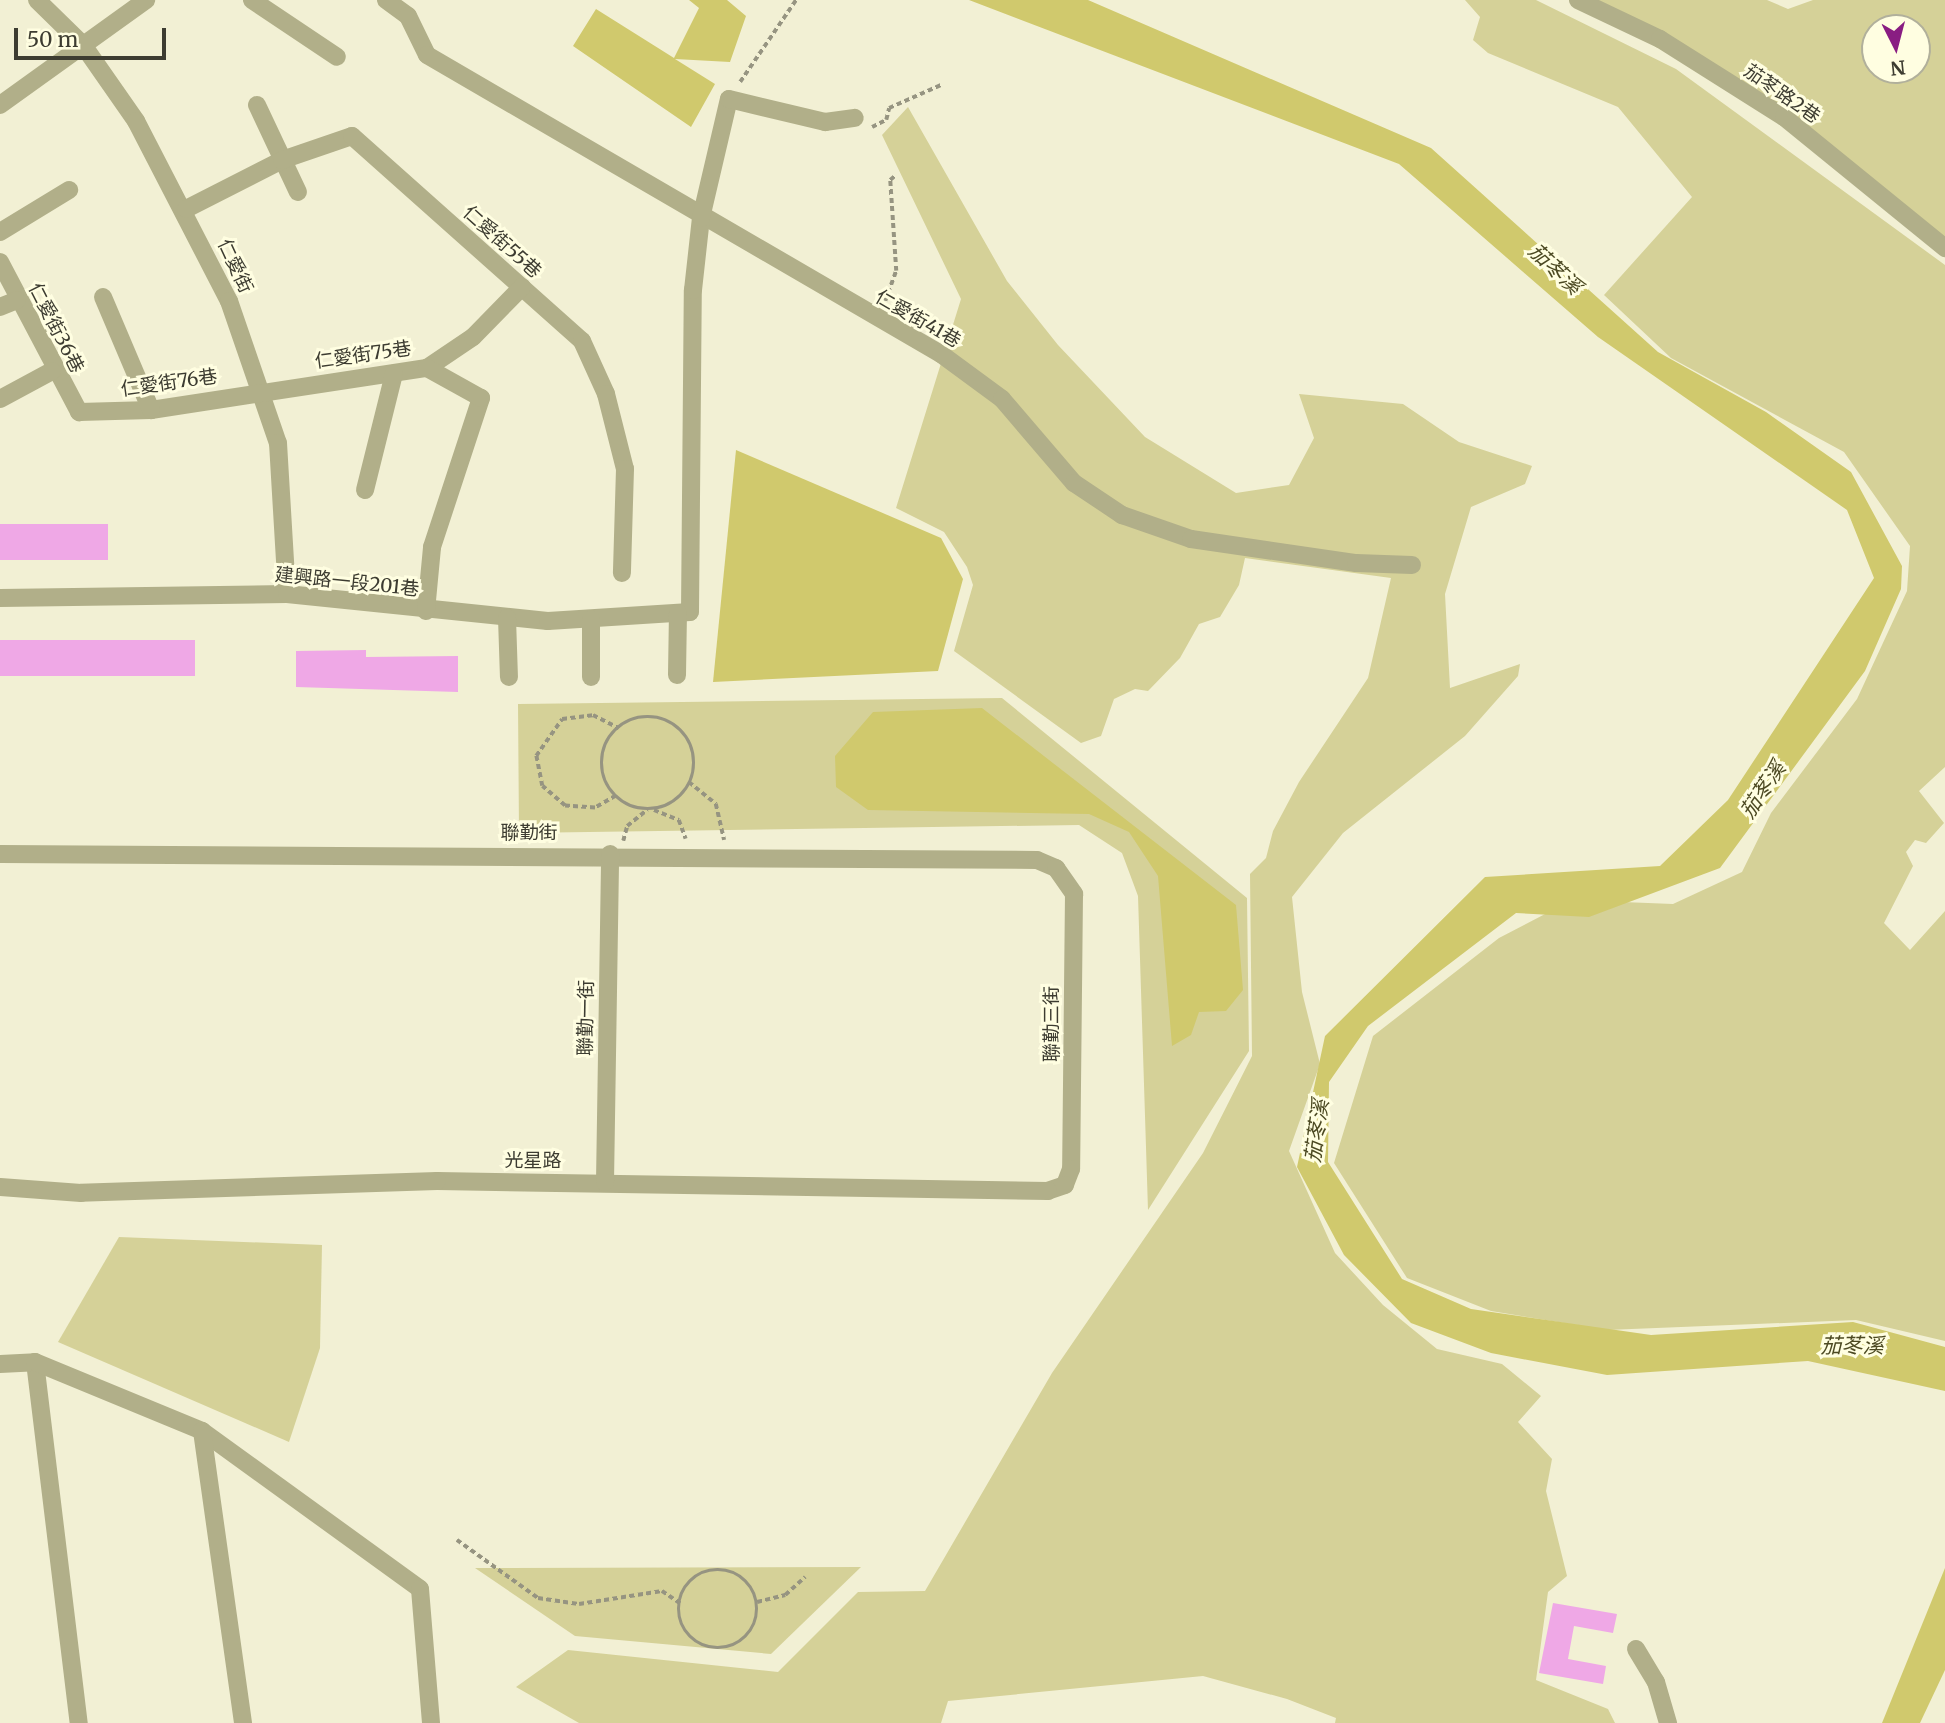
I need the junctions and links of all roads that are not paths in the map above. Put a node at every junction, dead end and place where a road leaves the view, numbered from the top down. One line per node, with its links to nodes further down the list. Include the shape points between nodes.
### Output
1 (37, 0): 6 (street, 仁愛街)
2 (146, 0): 6 (street)
3 (252, 0): 7 (street)
4 (386, 0): 15 (street, 仁愛街41巷, via 420,36 427,55)
5 (1578, 0): 17 (street, 茄苳路2巷, via 1660,38 1784,117)
6 (83, 45): 8 (street); 14 (street, 仁愛街)
7 (337, 57)
8 (0, 105)
9 (257, 106): 11 (street)
10 (855, 117): 15 (street, via 824,122 729,99)
11 (282, 160): 13 (street); 14 (street, 仁愛街55巷); 19 (street, 仁愛街55巷, via 352,136)
12 (69, 190): 16 (street)
13 (298, 192)
14 (186, 209): 26 (street, 仁愛街)
15 (701, 218): 31 (street, 仁愛街41巷, via 941,354 1002,399 1074,484 1122,515 1191,538 1356,563); 36 (street, via 693,290)
16 (0, 233)
17 (1945, 248)
18 (0, 262): 21 (street, 仁愛街36巷)
19 (522, 287): 23 (street, 仁愛街75巷, via 473,337); 32 (street, 仁愛街55巷, via 582,341 606,394 625,469)
20 (103, 298): 28 (street)
21 (17, 300): 22 (street); 24 (street, 仁愛街36巷)
22 (0, 307)
23 (427, 368): 25 (street, 仁愛街75巷); 35 (street, via 481,398 432,547)
24 (52, 372): 27 (street); 29 (street, 仁愛街36巷)
25 (394, 374): 26 (street, 仁愛街75巷); 30 (street)
26 (264, 390): 28 (street, 仁愛街76巷); 33 (street, 仁愛街, via 278,443)
27 (0, 399)
28 (151, 410): 29 (street, 仁愛街76巷)
29 (79, 412)
30 (365, 490)
31 (1412, 565)
32 (622, 573)
33 (287, 594): 34 (street, 建興路一段201巷); 35 (street, 建興路一段201巷)
34 (0, 598)
35 (426, 611): 37 (street, 建興路一段201巷)
36 (684, 613): 38 (street, 建興路一段201巷); 39 (street)
37 (507, 618): 38 (street, 建興路一段201巷); 40 (street)
38 (591, 618): 41 (street)
39 (677, 674)
40 (509, 677)
41 (591, 677)
42 (0, 854): 43 (street, 聯勤街)
43 (616, 854): 44 (street, 聯勤街, via 1037,860); 45 (street, 聯勤一街)
44 (1056, 868): 46 (street, 聯勤三街, via 1074,894 1071,1169)
45 (605, 1182): 46 (street, 光星路, via 1048,1191); 47 (street, 光星路, via 80,1193)
46 (1065, 1185)
47 (0, 1187)
48 (35, 1362): 49 (street); 50 (street); 52 (street)
49 (0, 1364)
50 (202, 1431): 53 (street); 54 (street, via 420,1589)
51 (1636, 1649): 55 (street, via 1656,1682)
52 (79, 1723)
53 (243, 1723)
54 (431, 1723)
55 (1668, 1723)

